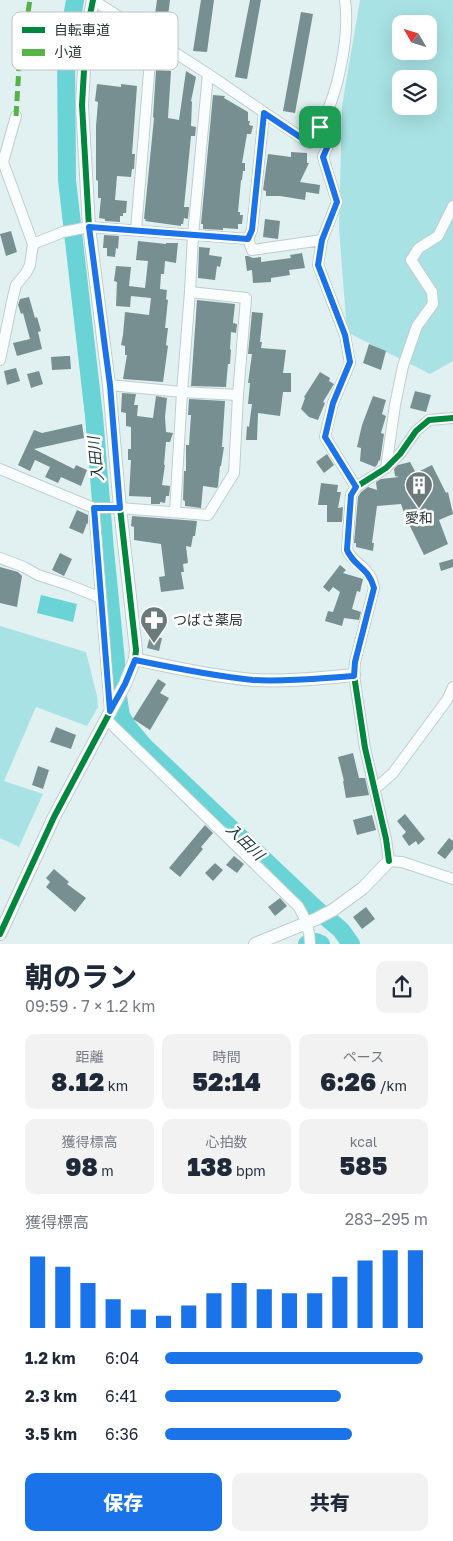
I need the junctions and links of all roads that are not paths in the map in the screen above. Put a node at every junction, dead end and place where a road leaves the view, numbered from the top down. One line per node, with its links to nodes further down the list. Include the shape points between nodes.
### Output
1 (93, 0): 3 (street)
2 (345, 0): 10 (street, via 346,36 337,87)
3 (112, 12)
4 (178, 54): 7 (street)
5 (84, 70): 12 (street)
6 (149, 70): 13 (street)
7 (208, 74): 8 (street); 14 (street)
8 (264, 113): 10 (street, via 309,143); 15 (street, via 252,230)
9 (16, 116): 17 (street, via 3,162)
10 (320, 127): 16 (street, via 333,134 323,157 337,202)
11 (453, 206): 24 (street, via 438,236 419,248 411,260 432,292 432,304 417,326 403,366)
12 (83, 228): 13 (street); 17 (street); 20 (street)
13 (136, 230): 14 (street)
14 (193, 235): 15 (street); 18 (street)
15 (248, 239): 16 (street, via 252,250)
16 (322, 240): 26 (street, via 318,265 345,335 350,362 333,403 325,437)
17 (33, 244): 19 (street, via 30,265 16,285)
18 (190, 292): 21 (street); 22 (street, via 246,298)
19 (0, 360)
20 (110, 385): 21 (street); 28 (street)
21 (182, 392): 22 (street); 29 (street)
22 (238, 396): 29 (street, via 234,473 208,515)
23 (453, 418): 24 (street, via 429,420)
24 (386, 468): 26 (street)
25 (0, 469): 27 (street)
26 (356, 487): 33 (street, via 351,495 347,550 367,572 374,588)
27 (96, 508): 28 (street); 31 (street)
28 (115, 508): 29 (street); 32 (street, via 136,639)
29 (175, 512)
30 (0, 558): 31 (street)
31 (101, 598): 35 (street)
32 (135, 660): 33 (street, via 255,680); 35 (street)
33 (354, 676): 36 (street)
34 (453, 687): 36 (street, via 447,700 393,773)
35 (108, 715): 39 (street); 40 (street, via 54,817)
36 (375, 789): 37 (street)
37 (389, 861): 38 (street, via 402,862); 39 (street, via 363,888 333,910)
38 (453, 879)
39 (311, 920): 41 (street); 42 (street)
40 (0, 934)
41 (310, 940)
42 (254, 944)

